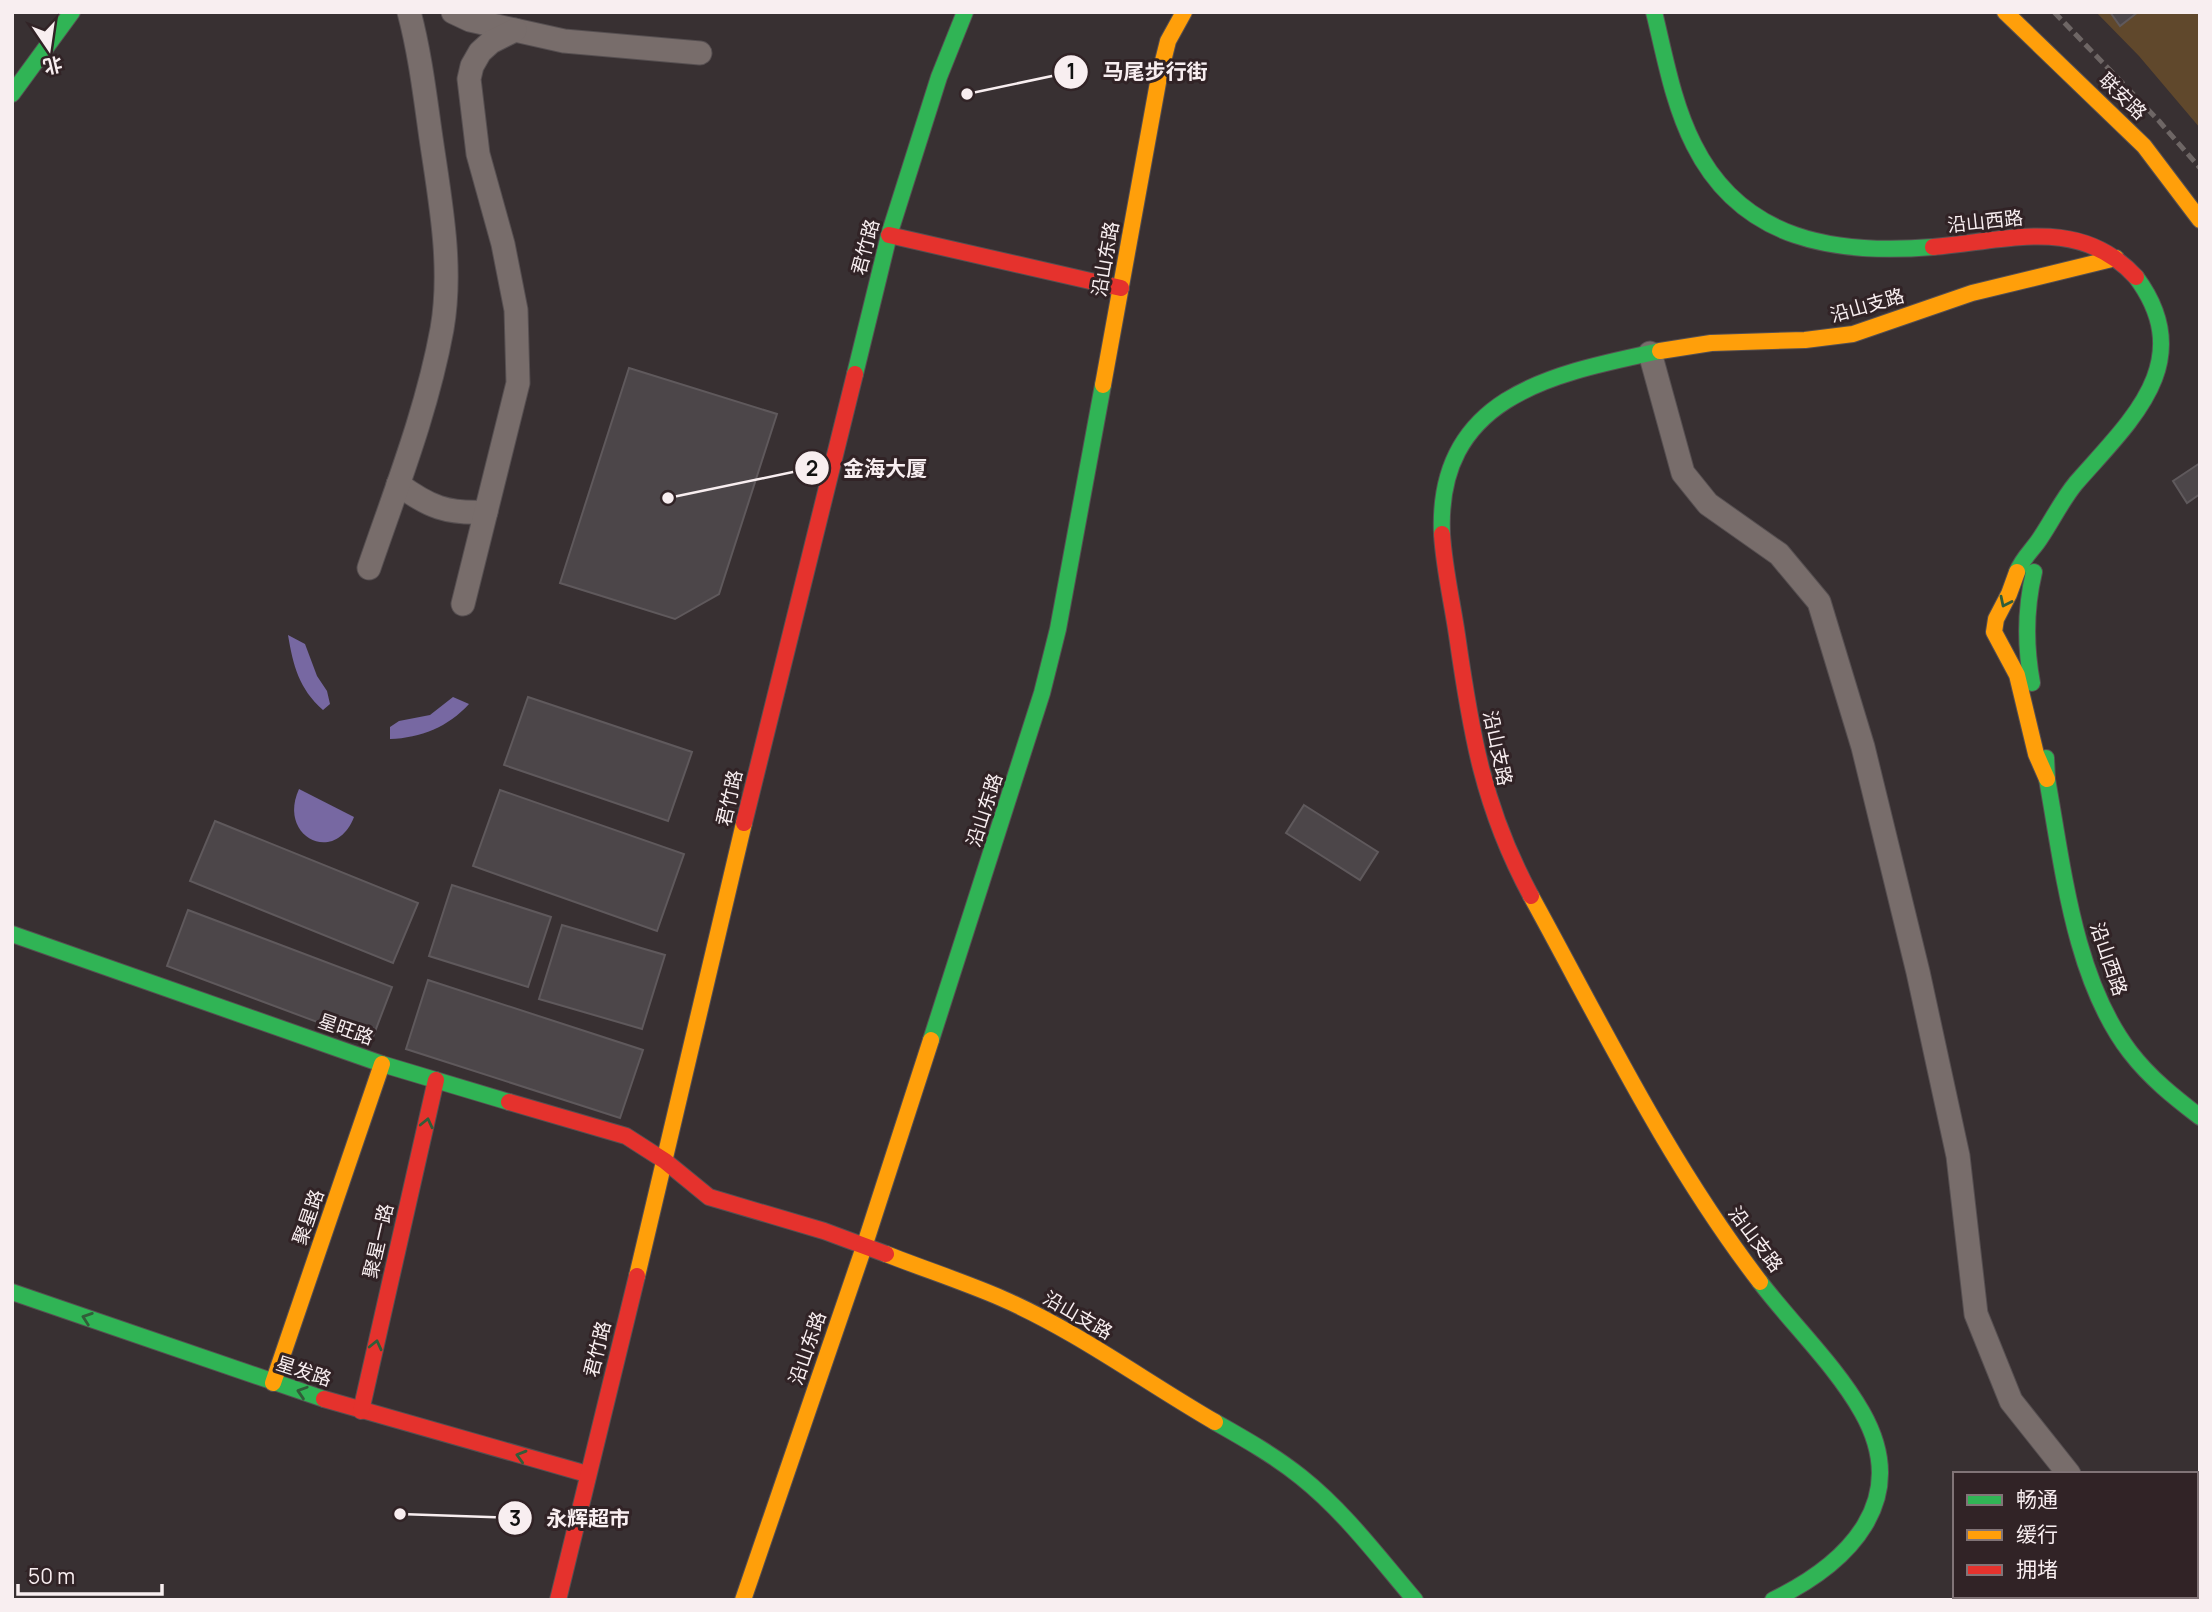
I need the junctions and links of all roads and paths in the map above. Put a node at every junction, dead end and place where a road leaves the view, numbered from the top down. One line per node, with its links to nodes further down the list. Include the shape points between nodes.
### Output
1 (72, 12): 10 (street)
2 (409, 12): 16 (street, via 443,222 446,279 442,326 426,399)
3 (453, 12): 8 (street)
4 (965, 12): 12 (street, 君竹路, via 939,76)
5 (1184, 12): 14 (street, 沿山东路, via 1168,41 1159,77)
6 (1654, 12): 13 (street, 沿山西路, via 1675,95 1701,159 1733,199 1769,226 1824,244 1873,249 2059,236 2090,244)
7 (2005, 12): 11 (street, 联安路, via 2144,146)
8 (515, 30): 9 (street, via 575,42); 17 (street, via 480,52 468,85 478,154 516,310 518,383)
9 (700, 52)
10 (12, 94)
11 (2200, 220)
12 (889, 235): 14 (street); 28 (street, 君竹路)
13 (2116, 258): 15 (street, 沿山支路, via 1970,293 1849,334 1712,343); 18 (street, 沿山西路, via 2144,287 2157,315 2162,347 2157,375 2133,420 2075,485)
14 (1121, 288): 29 (street, 沿山东路, via 1042,693)
15 (1650, 353): 33 (street, via 1683,474 1708,504 1779,554 1819,602 1863,747 1919,972 1958,1156 1976,1314 2011,1401); 38 (street, 沿山支路, via 1537,383 1485,414 1461,446 1450,472 1443,511 1444,551 1481,776 1518,871 1694,1189 1856,1402 1874,1440 1880,1474 1866,1526 1831,1566)
16 (398, 484): 17 (street, via 438,509); 19 (street)
17 (486, 512): 20 (street)
18 (2037, 542): 21 (street, 沿山西路); 22 (street, 沿山西路, one-way to 22, via 2025,555 1993,625)
19 (369, 568)
20 (463, 604)
21 (2025, 636): 22 (street, via 2011,646); 23 (street, 沿山西路)
22 (1997, 639): 23 (street, 沿山西路, via 2017,675 2039,766)
23 (2047, 779): 27 (street, 沿山西路, via 2075,925 2092,985 2137,1060)
24 (12, 934): 25 (street, 星旺路)
25 (382, 1064): 26 (street, 星旺路); 31 (street, 聚星路)
26 (436, 1080): 28 (street, 星旺路, via 626,1136); 32 (street, 聚星一路, one-way to 26)
27 (2200, 1117)
28 (665, 1161): 29 (street, 沿山支路, via 709,1197); 34 (street, 君竹路)
29 (864, 1247): 36 (street, 沿山东路); 37 (street, 沿山支路, via 1027,1310 1245,1440 1313,1487)
30 (12, 1292): 31 (street, 星发路, one-way to 30)
31 (273, 1383): 32 (street, 星发路, one-way to 31)
32 (361, 1411): 34 (street, 星发路, one-way to 32)
33 (2067, 1472)
34 (587, 1474): 35 (street, 君竹路)
35 (558, 1600)
36 (743, 1600)
37 (1415, 1600)
38 (1773, 1600)

